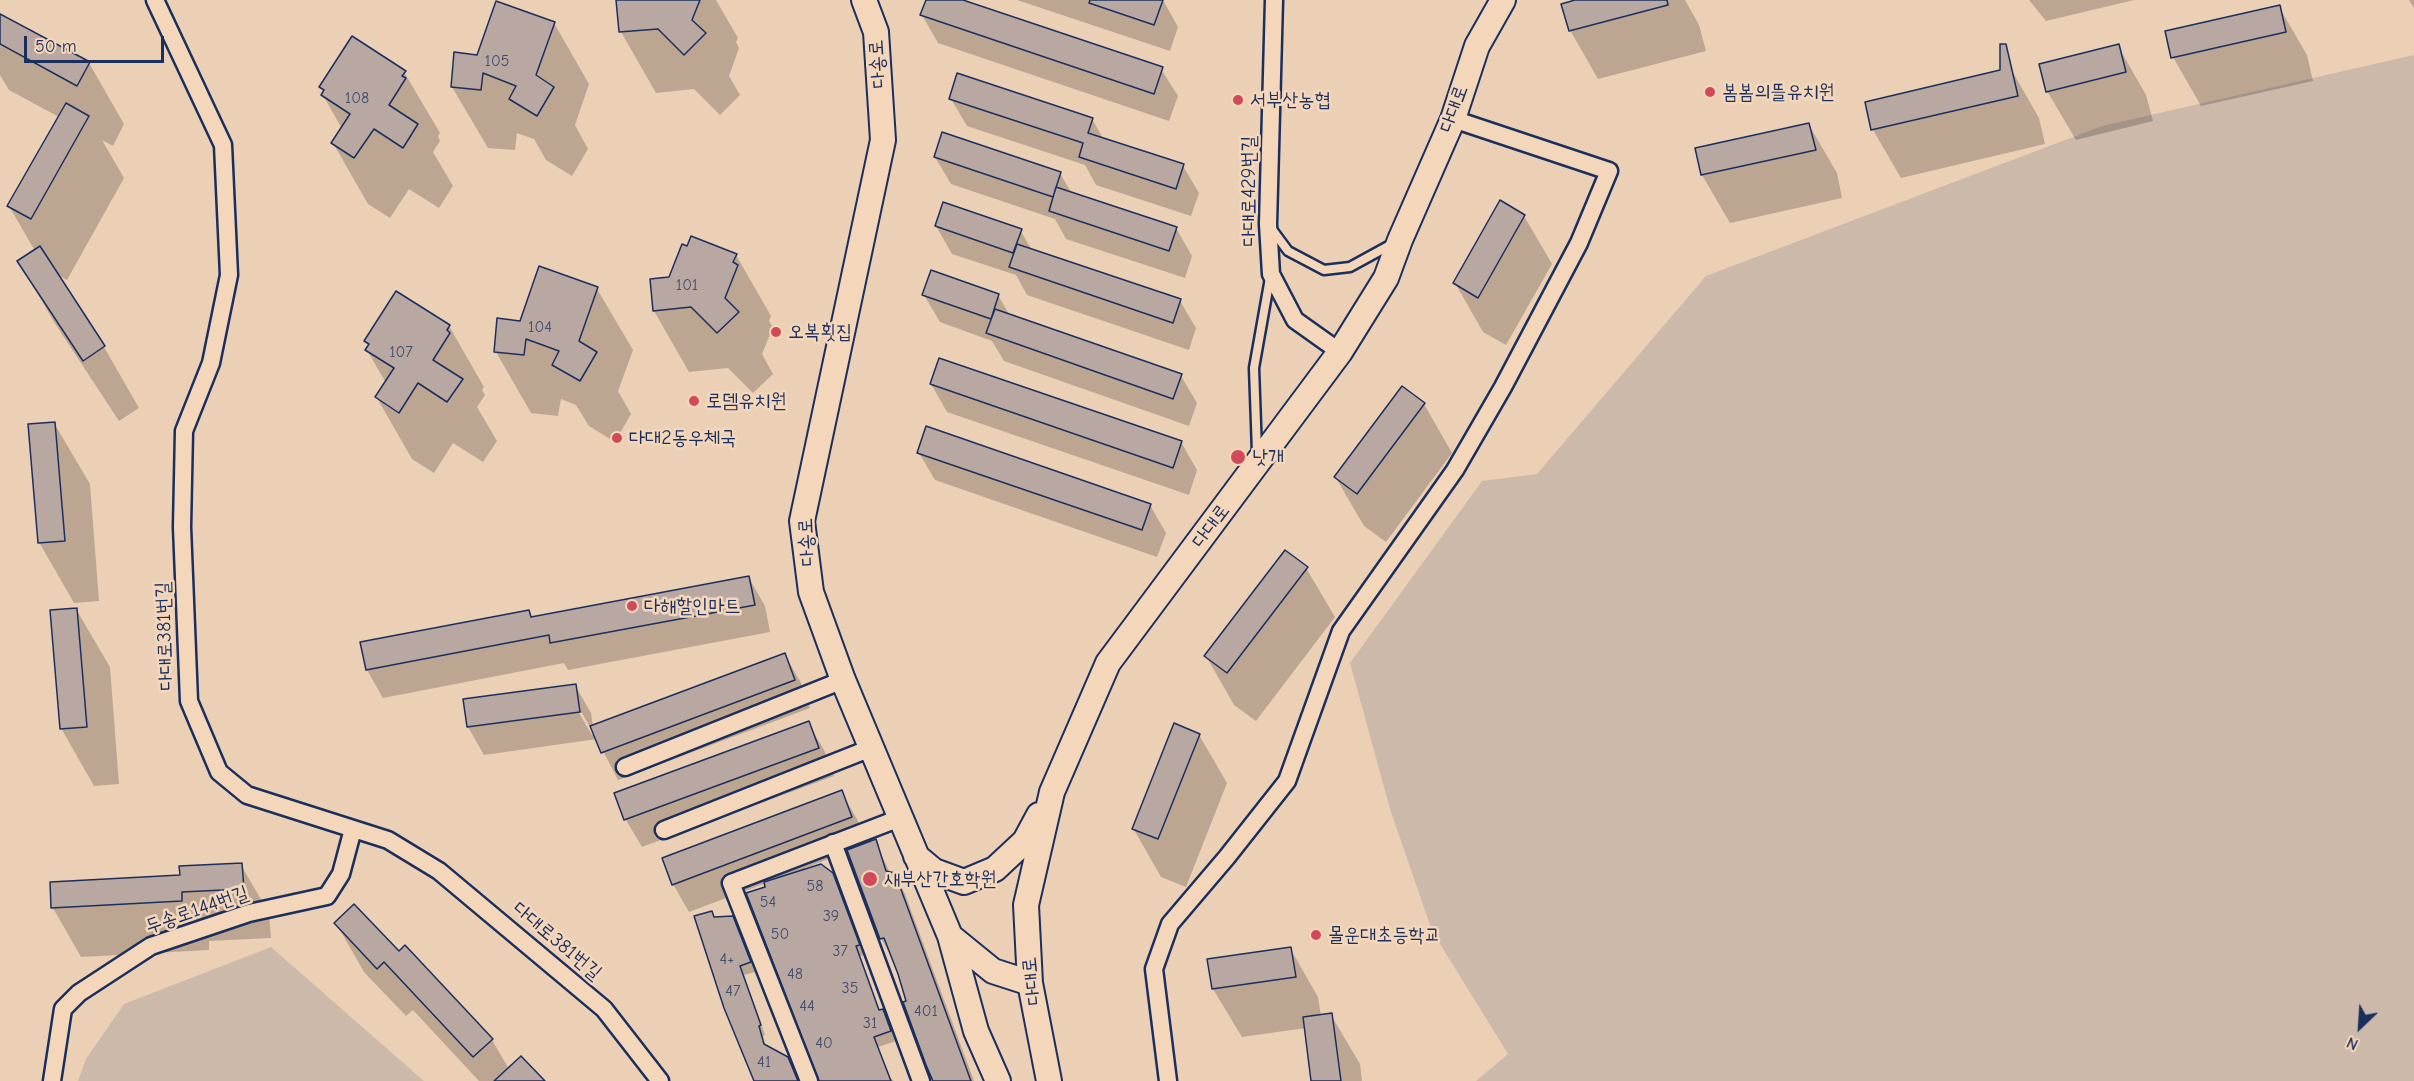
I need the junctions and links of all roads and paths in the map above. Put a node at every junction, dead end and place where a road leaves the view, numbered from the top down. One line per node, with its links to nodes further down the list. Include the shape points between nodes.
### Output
1 (155, 0): 16 (street, 다대로381번길, via 222,145 229,275 211,363 184,431 182,527 189,701 219,772 247,795)
2 (864, 0): 11 (main road, 다송로, via 876,32 883,140 802,521 810,592)
3 (1274, 0): 6 (street, 다대로429번길)
4 (1503, 0): 5 (main road, 다대로, via 1477,46)
5 (1453, 119): 7 (main road, 다대로); 28 (street, via 1609,171 1579,243 1455,470 1341,631 1287,781 1170,924 1154,969)
6 (1268, 224): 7 (lane, via 1288,251 1324,270 1350,267); 8 (street, 다대로429번길)
7 (1400, 240): 9 (main road, 다대로, via 1386,278)
8 (1271, 274): 9 (street, 다대로429번길, via 1295,320); 10 (lane, via 1254,368)
9 (1340, 352): 10 (main road, 다대로)
10 (1258, 463): 14 (main road, 다대로, via 1108,663)
11 (843, 680): 12 (main road, 다송로); 13 (street)
12 (871, 748): 15 (main road, 다송로); 17 (street)
13 (625, 767)
14 (1052, 792): 19 (main road, via 1025,841 995,869 964,882 934,871); 21 (main road, 다대로, via 1026,904)
15 (900, 818): 18 (street); 19 (main road, 다송로)
16 (352, 829): 22 (street, 두송로144번길, via 341,874 327,896 249,913 151,946 79,993 63,1008); 23 (street, 다대로381번길, via 388,840 439,871 499,920 604,1009)
17 (663, 830)
18 (833, 843): 24 (street, via 731,883); 25 (street)
19 (915, 855): 20 (main road, 다송로)
20 (950, 936): 21 (main road, 다송로, via 993,970); 26 (main road, via 976,1031)
21 (1030, 983): 27 (main road, 다대로)
22 (52, 1081)
23 (660, 1081)
24 (809, 1081)
25 (921, 1081)
26 (998, 1081)
27 (1049, 1081)
28 (1168, 1081)

